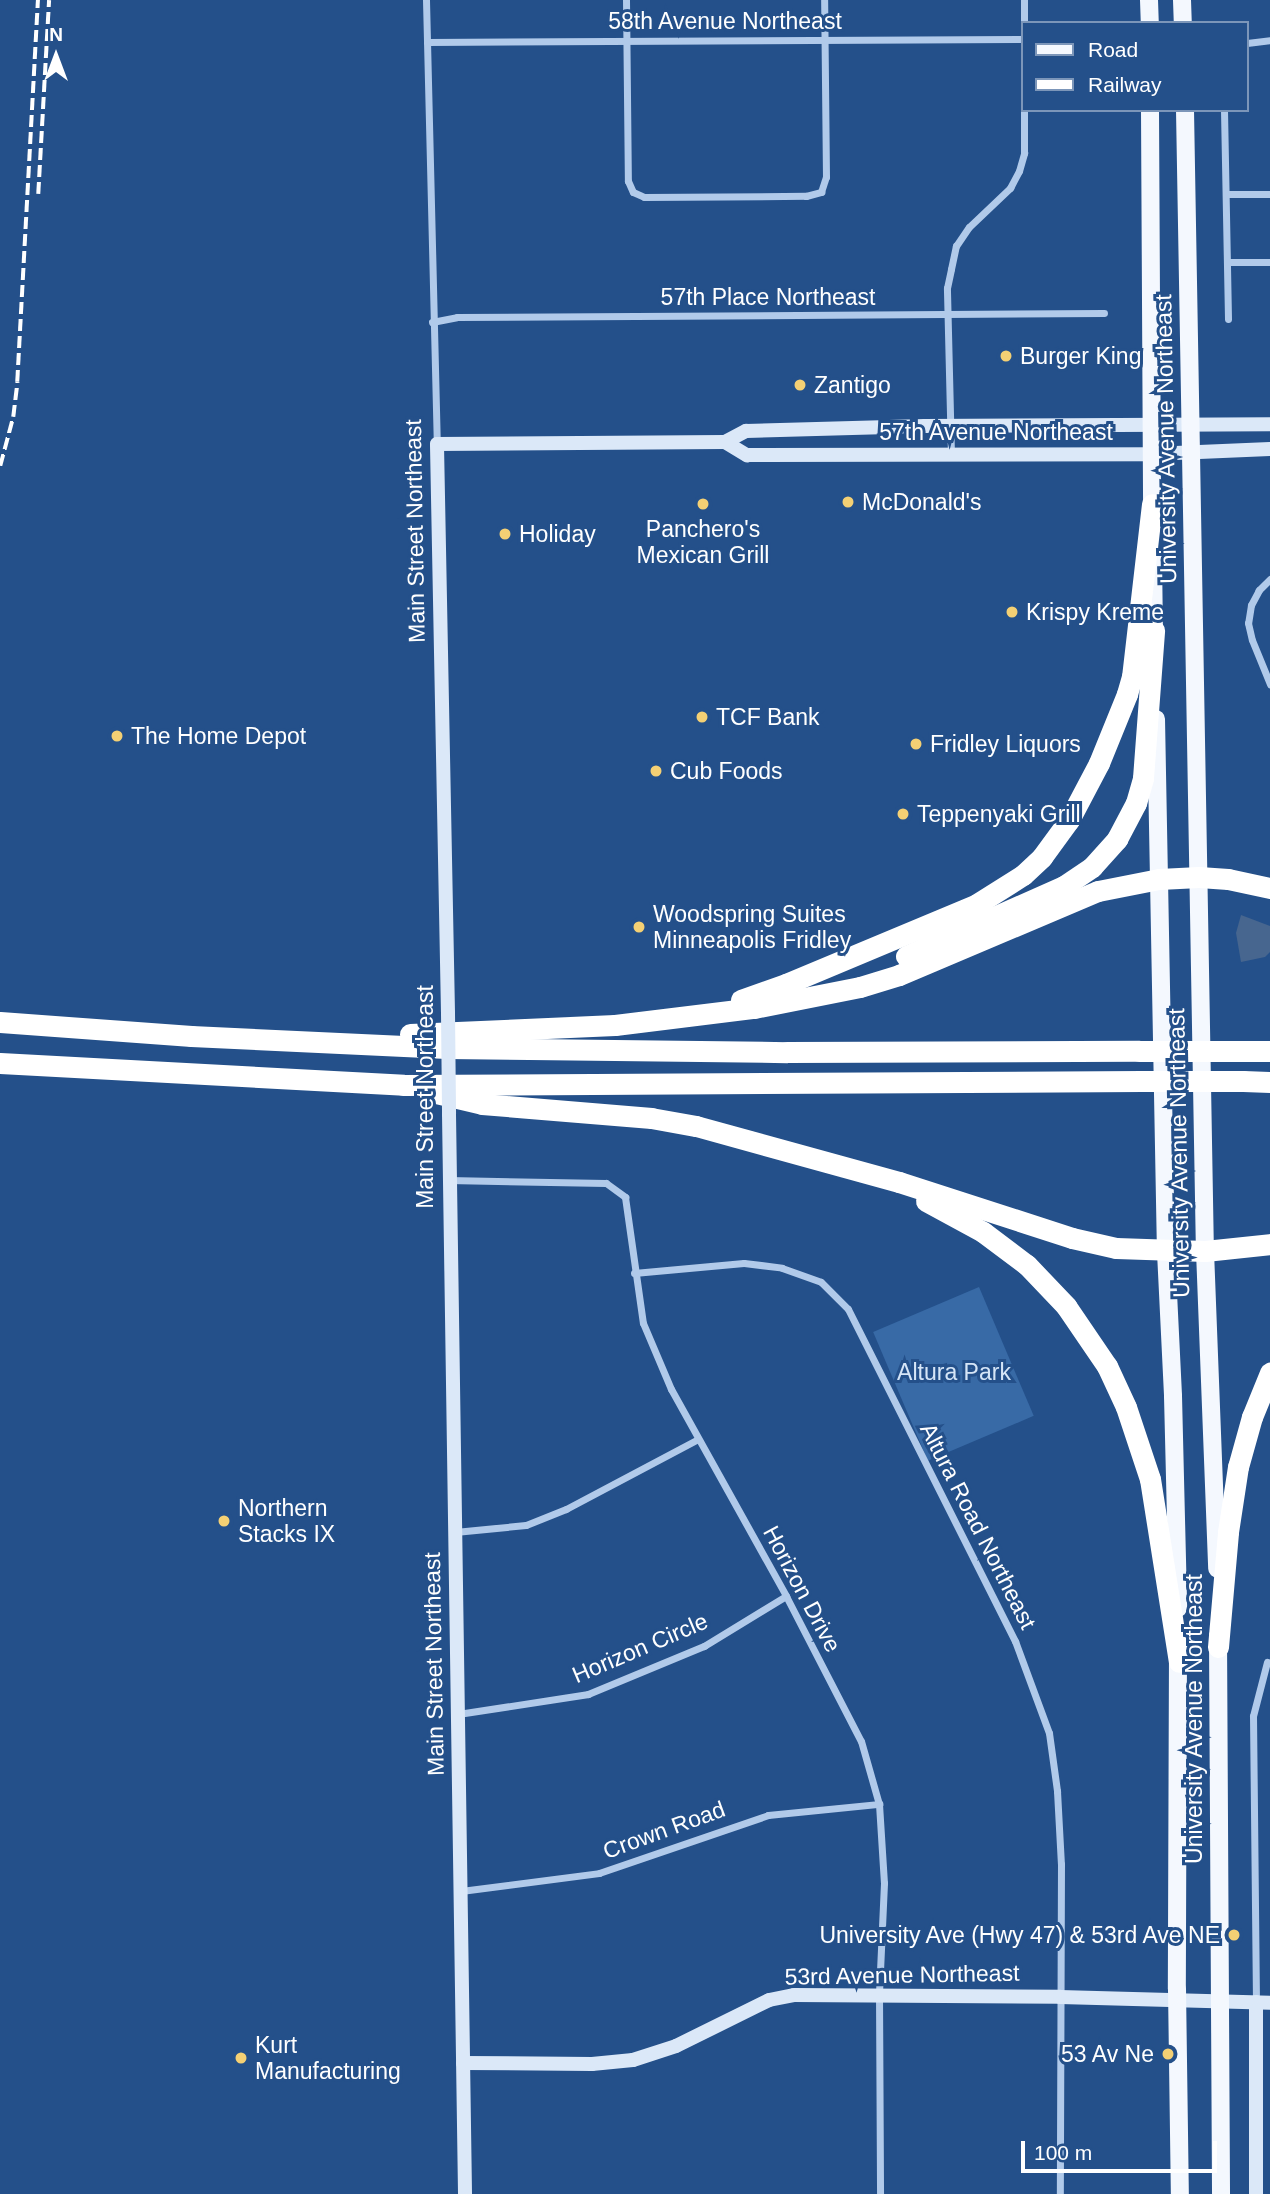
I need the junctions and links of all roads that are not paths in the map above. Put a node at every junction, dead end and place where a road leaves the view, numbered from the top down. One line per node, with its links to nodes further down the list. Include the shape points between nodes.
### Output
1 (426, 0): 14 (street, Main Street Northeast)
2 (626, 0): 13 (street)
3 (824, 0): 11 (street)
4 (1024, 0): 7 (street)
5 (1149, 0): 8 (main road)
6 (1182, 0): 9 (main road)
7 (1024, 21)
8 (1150, 21)
9 (1183, 21)
10 (1021, 39): 11 (street, 58th Avenue Northeast)
11 (825, 40): 13 (street, 58th Avenue Northeast); 13 (street, via 826,177 821,192 806,196 658,197 633,192 628,181)
12 (1270, 40): 15 (street)
13 (626, 41): 14 (street, 58th Avenue Northeast)
14 (427, 42): 27 (street, Main Street Northeast)
15 (1249, 43)
16 (1024, 112): 25 (street, via 1019,171 1010,188 985,209 956,246)
17 (1150, 112): 29 (main road, University Avenue Northeast)
18 (1185, 112): 28 (main road, University Avenue Northeast)
19 (1224, 112): 20 (street)
20 (1226, 194): 21 (street); 22 (street)
21 (1270, 194)
22 (1227, 262): 23 (street); 26 (street)
23 (1270, 262)
24 (1104, 313): 25 (street, 57th Place Northeast)
25 (947, 315): 27 (street, 57th Place Northeast, via 457,317); 31 (street)
26 (1228, 319)
27 (432, 322): 33 (street, Main Street Northeast)
28 (1191, 423): 29 (street, 57th Avenue Northeast); 30 (street, 57th Avenue Northeast); 35 (main road, University Avenue Northeast)
29 (1153, 424): 31 (street, 57th Avenue Northeast); 36 (main road, University Avenue Northeast)
30 (1270, 424)
31 (951, 426): 32 (street, 57th Avenue Northeast, via 746,431); 37 (street)
32 (725, 442): 33 (street, 57th Avenue Northeast); 37 (street, 57th Avenue Northeast, via 747,455)
33 (437, 444): 54 (street, Main Street Northeast, bridge)
34 (1270, 449): 35 (street, 57th Avenue Northeast)
35 (1190, 453): 36 (street, 57th Avenue Northeast); 42 (main road, University Avenue Northeast)
36 (1152, 454): 37 (street, 57th Avenue Northeast); 38 (main road, University Avenue Northeast)
37 (951, 455)
38 (1152, 504): 40 (main road, University Avenue Northeast); 47 (highway, via 1132,677 1122,710 1069,820 1034,866 977,904 786,984 737,1001)
39 (1270, 579): 41 (street, via 1251,605 1248,623)
40 (1154, 630): 43 (main road, University Avenue Northeast); 45 (highway, via 1143,778 1130,817 1101,858 1054,892 875,970)
41 (1270, 684)
42 (1199, 877): 43 (highway); 44 (highway); 56 (main road, University Avenue Northeast)
43 (1159, 879): 45 (highway, via 1098,891 899,975); 57 (main road, University Avenue Northeast)
44 (1270, 888)
45 (778, 1004): 47 (highway)
46 (0, 1022): 48 (highway)
47 (643, 1022): 48 (highway, via 424,1033)
48 (191, 1036): 49 (highway, bridge, via 622,1051)
49 (1270, 1051)
50 (0, 1063): 52 (highway)
51 (1270, 1082): 52 (highway, bridge)
52 (403, 1085): 53 (highway, via 482,1104 678,1122)
53 (793, 1153): 57 (highway, via 1098,1245); 64 (highway, via 900,1190 961,1219 1017,1257 1071,1313 1115,1381 1143,1453)
54 (448, 1180): 58 (street, Horizon Drive, via 606,1184 625,1197); 61 (street, Main Street Northeast)
55 (1270, 1244): 56 (highway)
56 (1205, 1251): 57 (highway); 63 (main road, University Avenue Northeast)
57 (1166, 1252): 64 (main road, University Avenue Northeast)
58 (634, 1273): 60 (street, Horizon Drive, via 643,1322 671,1390); 70 (street, Altura Road Northeast, via 744,1263 782,1268 821,1282 848,1309 1015,1641 1049,1733 1061,1864)
59 (1270, 1373): 63 (highway, via 1238,1467)
60 (698, 1439): 61 (street, via 566,1509 526,1525); 62 (street, Horizon Drive)
61 (454, 1532): 66 (street, Main Street Northeast)
62 (786, 1596): 66 (street, Horizon Circle, via 704,1646 588,1694); 67 (street, Horizon Drive, via 861,1741)
63 (1218, 1647): 72 (main road, University Avenue Northeast)
64 (1179, 1662): 71 (main road, University Avenue Northeast)
65 (1267, 1662): 73 (street, via 1253,1716)
66 (457, 1714): 68 (street, Main Street Northeast)
67 (879, 1804): 68 (street, Crown Road, via 768,1815 599,1873); 69 (street, Horizon Drive, via 884,1883)
68 (460, 1891): 74 (street, Main Street Northeast)
69 (879, 1994): 70 (street, 53rd Avenue Northeast); 74 (street, 53rd Avenue Northeast, via 794,1995 769,2000 676,2046 633,2060); 76 (street, Horizon Drive)
70 (1060, 1997): 71 (street, 53rd Avenue Northeast); 77 (street, Altura Road Northeast)
71 (1177, 2002): 72 (street, 53rd Avenue Northeast); 78 (main road, University Avenue Northeast)
72 (1220, 2002): 73 (street, 53rd Avenue Northeast); 79 (main road, University Avenue Northeast)
73 (1263, 2002): 80 (street)
74 (463, 2063): 75 (street, Main Street Northeast)
75 (464, 2194)
76 (880, 2194)
77 (1060, 2194)
78 (1180, 2194)
79 (1222, 2194)
80 (1256, 2194)

